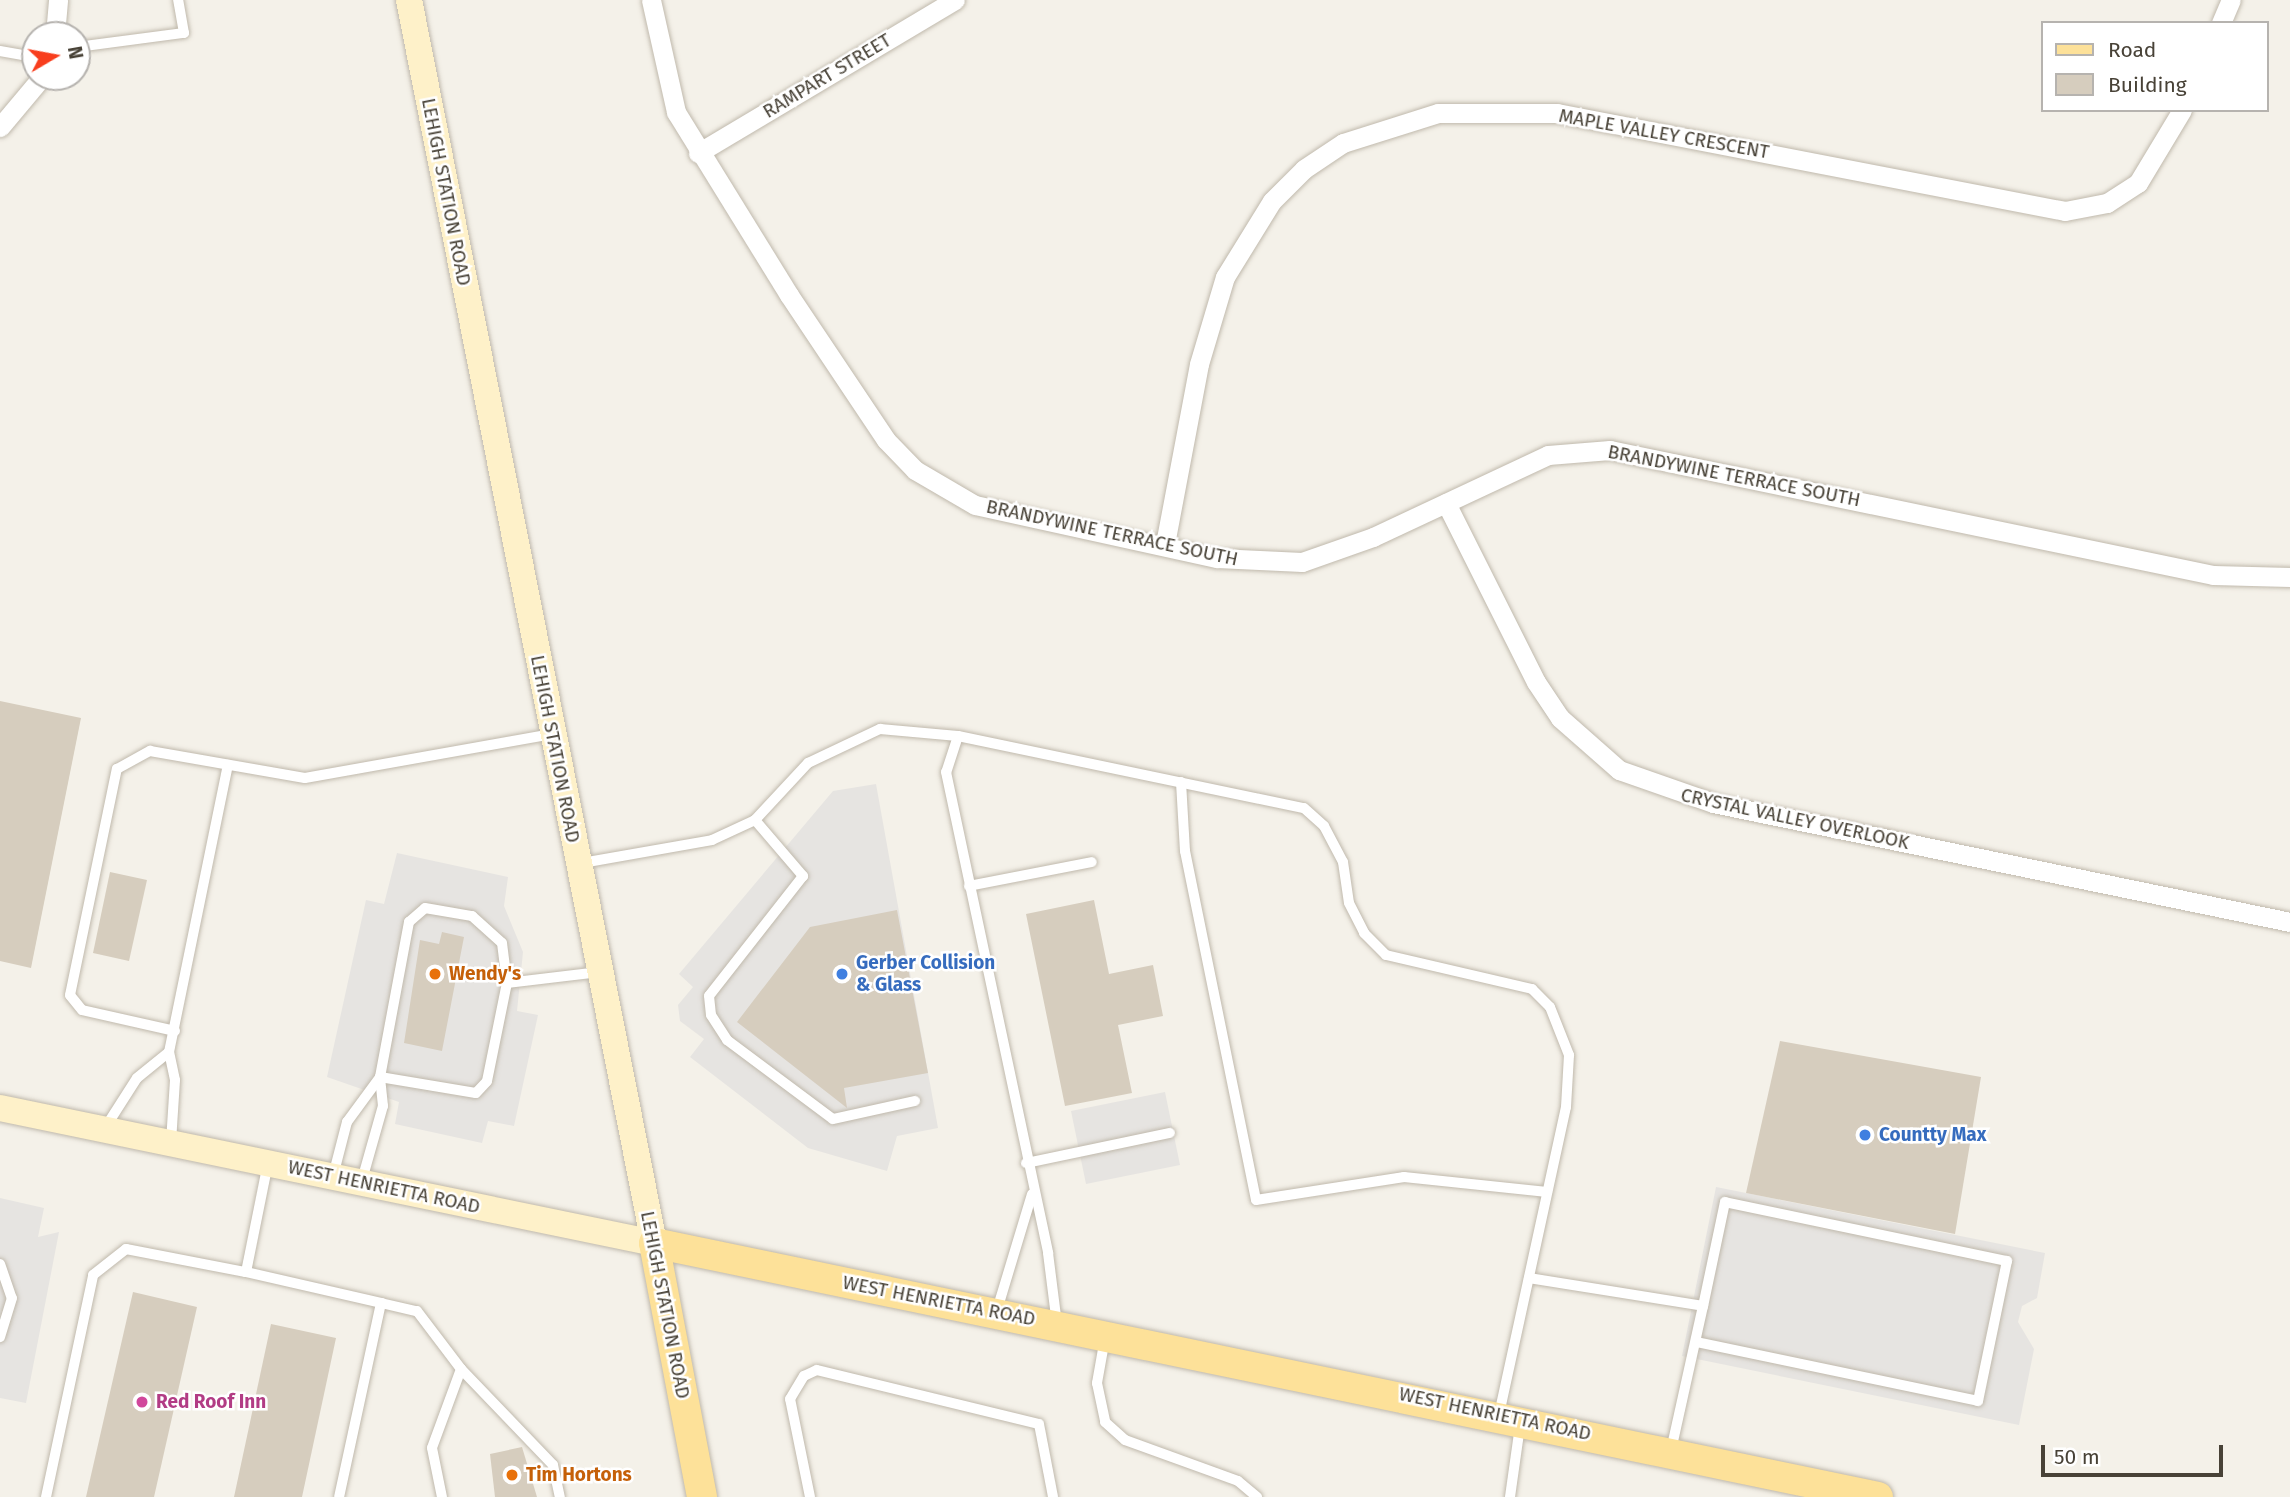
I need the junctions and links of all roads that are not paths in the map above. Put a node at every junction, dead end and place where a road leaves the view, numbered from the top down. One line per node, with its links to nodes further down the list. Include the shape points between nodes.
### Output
1 (58, 0): 7 (street)
2 (178, 0): 9 (lane, via 184,33)
3 (409, 0): 19 (street, LEHIGH STATION ROAD)
4 (651, 0): 15 (street, BRANDYWINE TERRACE SOUTH, via 676,112)
5 (955, 0): 15 (street, RAMPART STREET)
6 (2231, 0): 8 (street)
7 (56, 21)
8 (2222, 21)
9 (91, 45)
10 (0, 51): 11 (lane)
11 (21, 55)
12 (30, 91): 14 (street)
13 (2181, 112): 17 (street, MAPLE VALLEY CRESCENT, via 2138,183 2107,203 2065,211 1557,113 1438,113 1343,143 1304,169 1272,201 1225,277 1199,364)
14 (0, 127)
15 (698, 153): 17 (street, BRANDYWINE TERRACE SOUTH, via 886,440 915,470 975,505)
16 (1446, 503): 17 (street, BRANDYWINE TERRACE SOUTH, via 1302,562 1217,558); 18 (street, BRANDYWINE TERRACE SOUTH, via 1548,455 1610,450 2213,575); 27 (street, CRYSTAL VALLEY OVERLOOK, via 1536,682 1560,718 1619,770 1713,803)
17 (1165, 544)
18 (2290, 577)
19 (552, 734): 21 (lane, via 305,778); 25 (street, LEHIGH STATION ROAD)
20 (958, 736): 22 (lane); 23 (lane, via 880,729 855,737 808,763); 26 (lane, via 946,772)
21 (228, 765): 30 (lane); 30 (lane, via 150,751 117,769 70,978 70,995 82,1010)
22 (1181, 782): 42 (lane, via 1304,808 1324,826 1343,862 1349,903 1364,933 1385,954 1532,989 1550,1007 1569,1055 1566,1107); 42 (lane, via 1185,851 1256,1200 1404,1177)
23 (755, 820): 25 (lane, via 712,840); 33 (lane, via 803,876 709,996 711,1015 727,1040 833,1119)
24 (1092, 862): 26 (lane)
25 (578, 863): 28 (street, LEHIGH STATION ROAD)
26 (969, 886): 39 (lane)
27 (2290, 922)
28 (600, 972): 29 (lane); 44 (street, LEHIGH STATION ROAD)
29 (507, 983): 32 (lane, via 487,1081 476,1093); 32 (lane, via 506,953 488,926 444,909 416,913 409,922)
30 (175, 1031): 31 (lane)
31 (169, 1052): 35 (lane, via 137,1079); 37 (lane, via 175,1080)
32 (380, 1077): 40 (lane, via 347,1122); 41 (lane, via 383,1106)
33 (915, 1101)
34 (0, 1108): 35 (street, WEST HENRIETTA ROAD)
35 (104, 1129): 37 (street, WEST HENRIETTA ROAD)
36 (1170, 1133): 39 (lane)
37 (171, 1143): 38 (street, WEST HENRIETTA ROAD)
38 (268, 1163): 40 (street, WEST HENRIETTA ROAD); 46 (lane)
39 (1027, 1163): 43 (lane)
40 (333, 1176): 41 (street, WEST HENRIETTA ROAD)
41 (362, 1182): 44 (street, WEST HENRIETTA ROAD)
42 (1547, 1192): 47 (lane)
43 (1032, 1193): 50 (lane); 51 (lane)
44 (654, 1243): 50 (main road, WEST HENRIETTA ROAD); 62 (main road, LEHIGH STATION ROAD)
45 (0, 1264): 53 (lane, via 12,1298 10,1320)
46 (246, 1272): 48 (lane); 58 (lane, via 126,1250 93,1275)
47 (1529, 1278): 49 (lane); 56 (lane)
48 (381, 1303): 55 (lane, via 417,1311); 59 (lane)
49 (1703, 1306): 54 (lane); 54 (lane, via 1725,1202 2007,1261 1978,1401)
50 (996, 1313): 51 (main road, WEST HENRIETTA ROAD)
51 (1058, 1325): 52 (main road, WEST HENRIETTA ROAD)
52 (1105, 1335): 56 (main road, WEST HENRIETTA ROAD); 65 (lane, via 1097,1383 1105,1422 1125,1440 1238,1481)
53 (0, 1337)
54 (1696, 1342): 57 (lane)
55 (461, 1369): 60 (lane, via 432,1448); 61 (lane, via 553,1465)
56 (1510, 1417): 57 (main road, WEST HENRIETTA ROAD); 66 (lane)
57 (1670, 1452): 67 (main road, WEST HENRIETTA ROAD)
58 (46, 1497)
59 (339, 1497)
60 (442, 1497)
61 (560, 1497)
62 (702, 1497)
63 (810, 1497): 64 (lane, via 790,1399 804,1376 817,1370 1039,1424)
64 (1053, 1497)
65 (1257, 1497)
66 (1510, 1497)
67 (1878, 1497)

